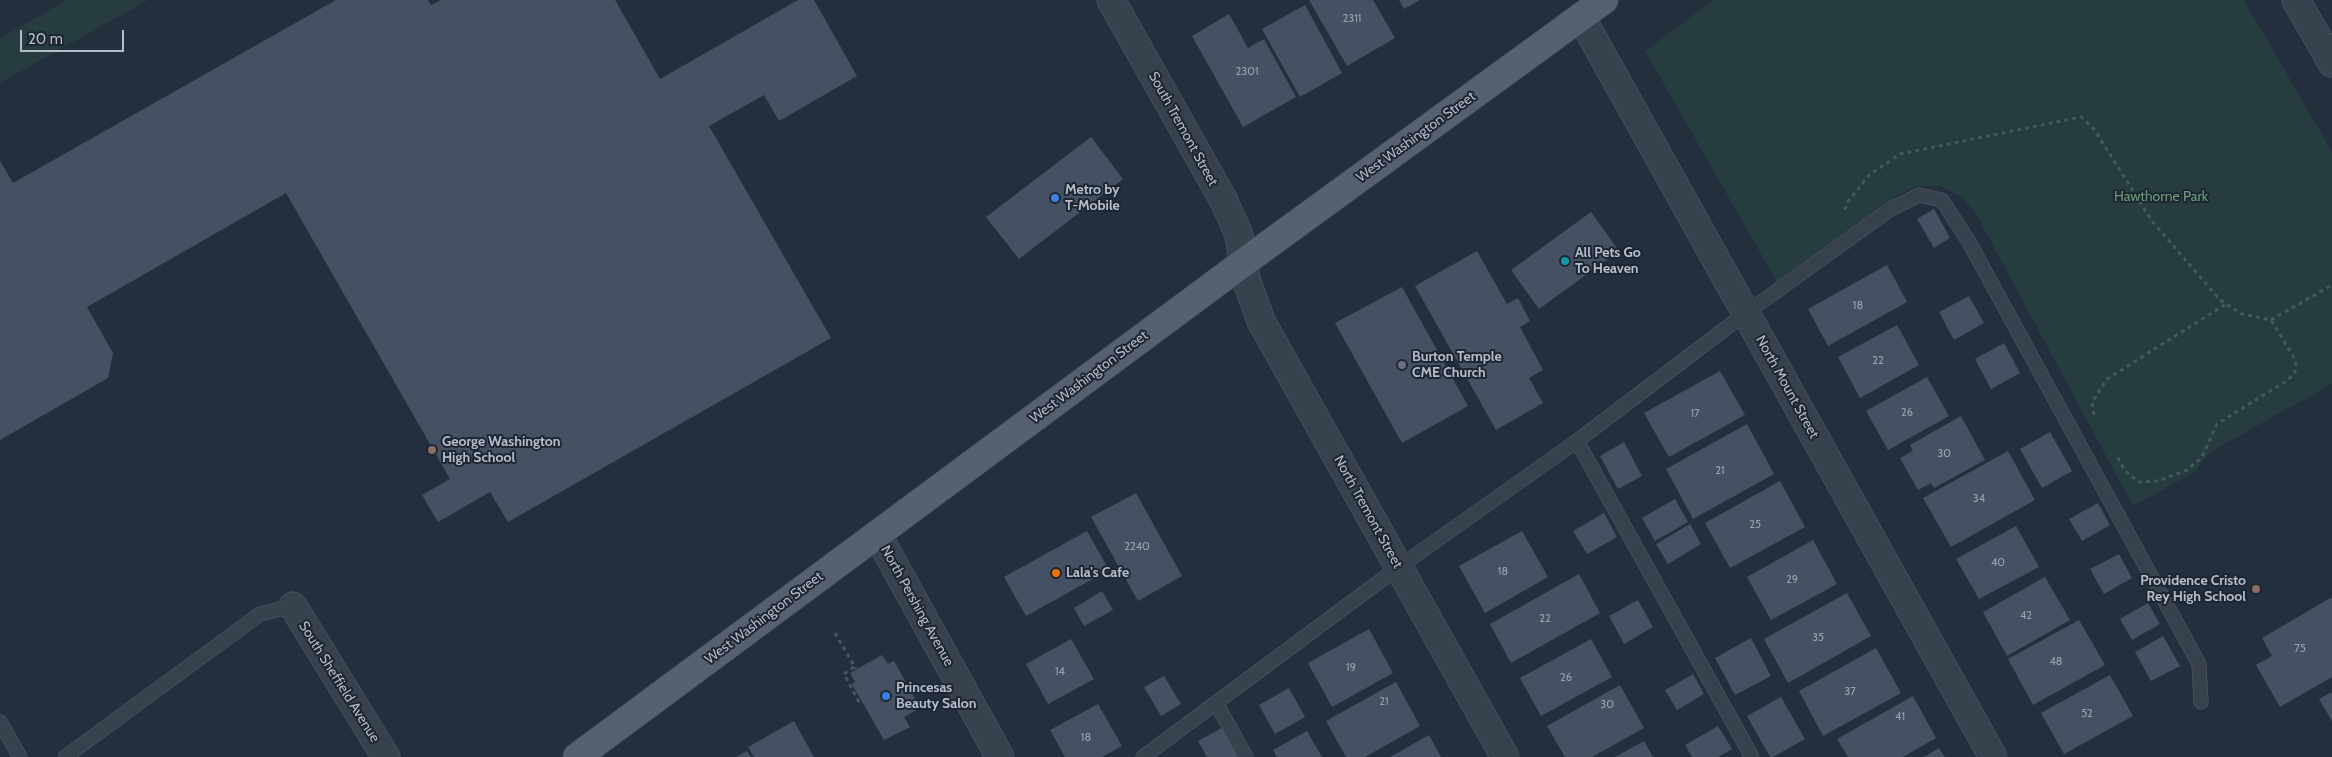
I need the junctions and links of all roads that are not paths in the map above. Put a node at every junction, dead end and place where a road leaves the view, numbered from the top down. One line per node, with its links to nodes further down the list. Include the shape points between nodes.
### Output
1 (1111, 0): 6 (street, South Tremont Street, via 1224,201 1239,234)
2 (1604, 0): 4 (main road, West Washington Street)
3 (2296, 0): 5 (street)
4 (1581, 17): 6 (main road, West Washington Street); 7 (street, North Mount Street)
5 (2332, 64)
6 (1243, 262): 9 (main road, West Washington Street); 10 (street, North Tremont Street, via 1261,322)
7 (1746, 313): 8 (lane); 12 (lane, via 1891,209 1919,195 1942,200 1969,242 2200,664); 24 (street, North Mount Street)
8 (1577, 441): 10 (lane); 23 (lane)
9 (876, 534): 18 (main road, West Washington Street); 19 (street, North Pershing Avenue)
10 (1399, 567): 13 (lane); 22 (street, North Tremont Street)
11 (293, 606): 16 (lane, via 260,614); 17 (street, South Sheffield Avenue)
12 (2201, 702)
13 (1216, 703): 20 (lane); 21 (lane)
14 (0, 722): 15 (lane)
15 (20, 757)
16 (65, 757)
17 (386, 757)
18 (577, 757)
19 (1000, 757)
20 (1143, 757)
21 (1246, 757)
22 (1504, 757)
23 (1752, 757)
24 (1993, 757)

